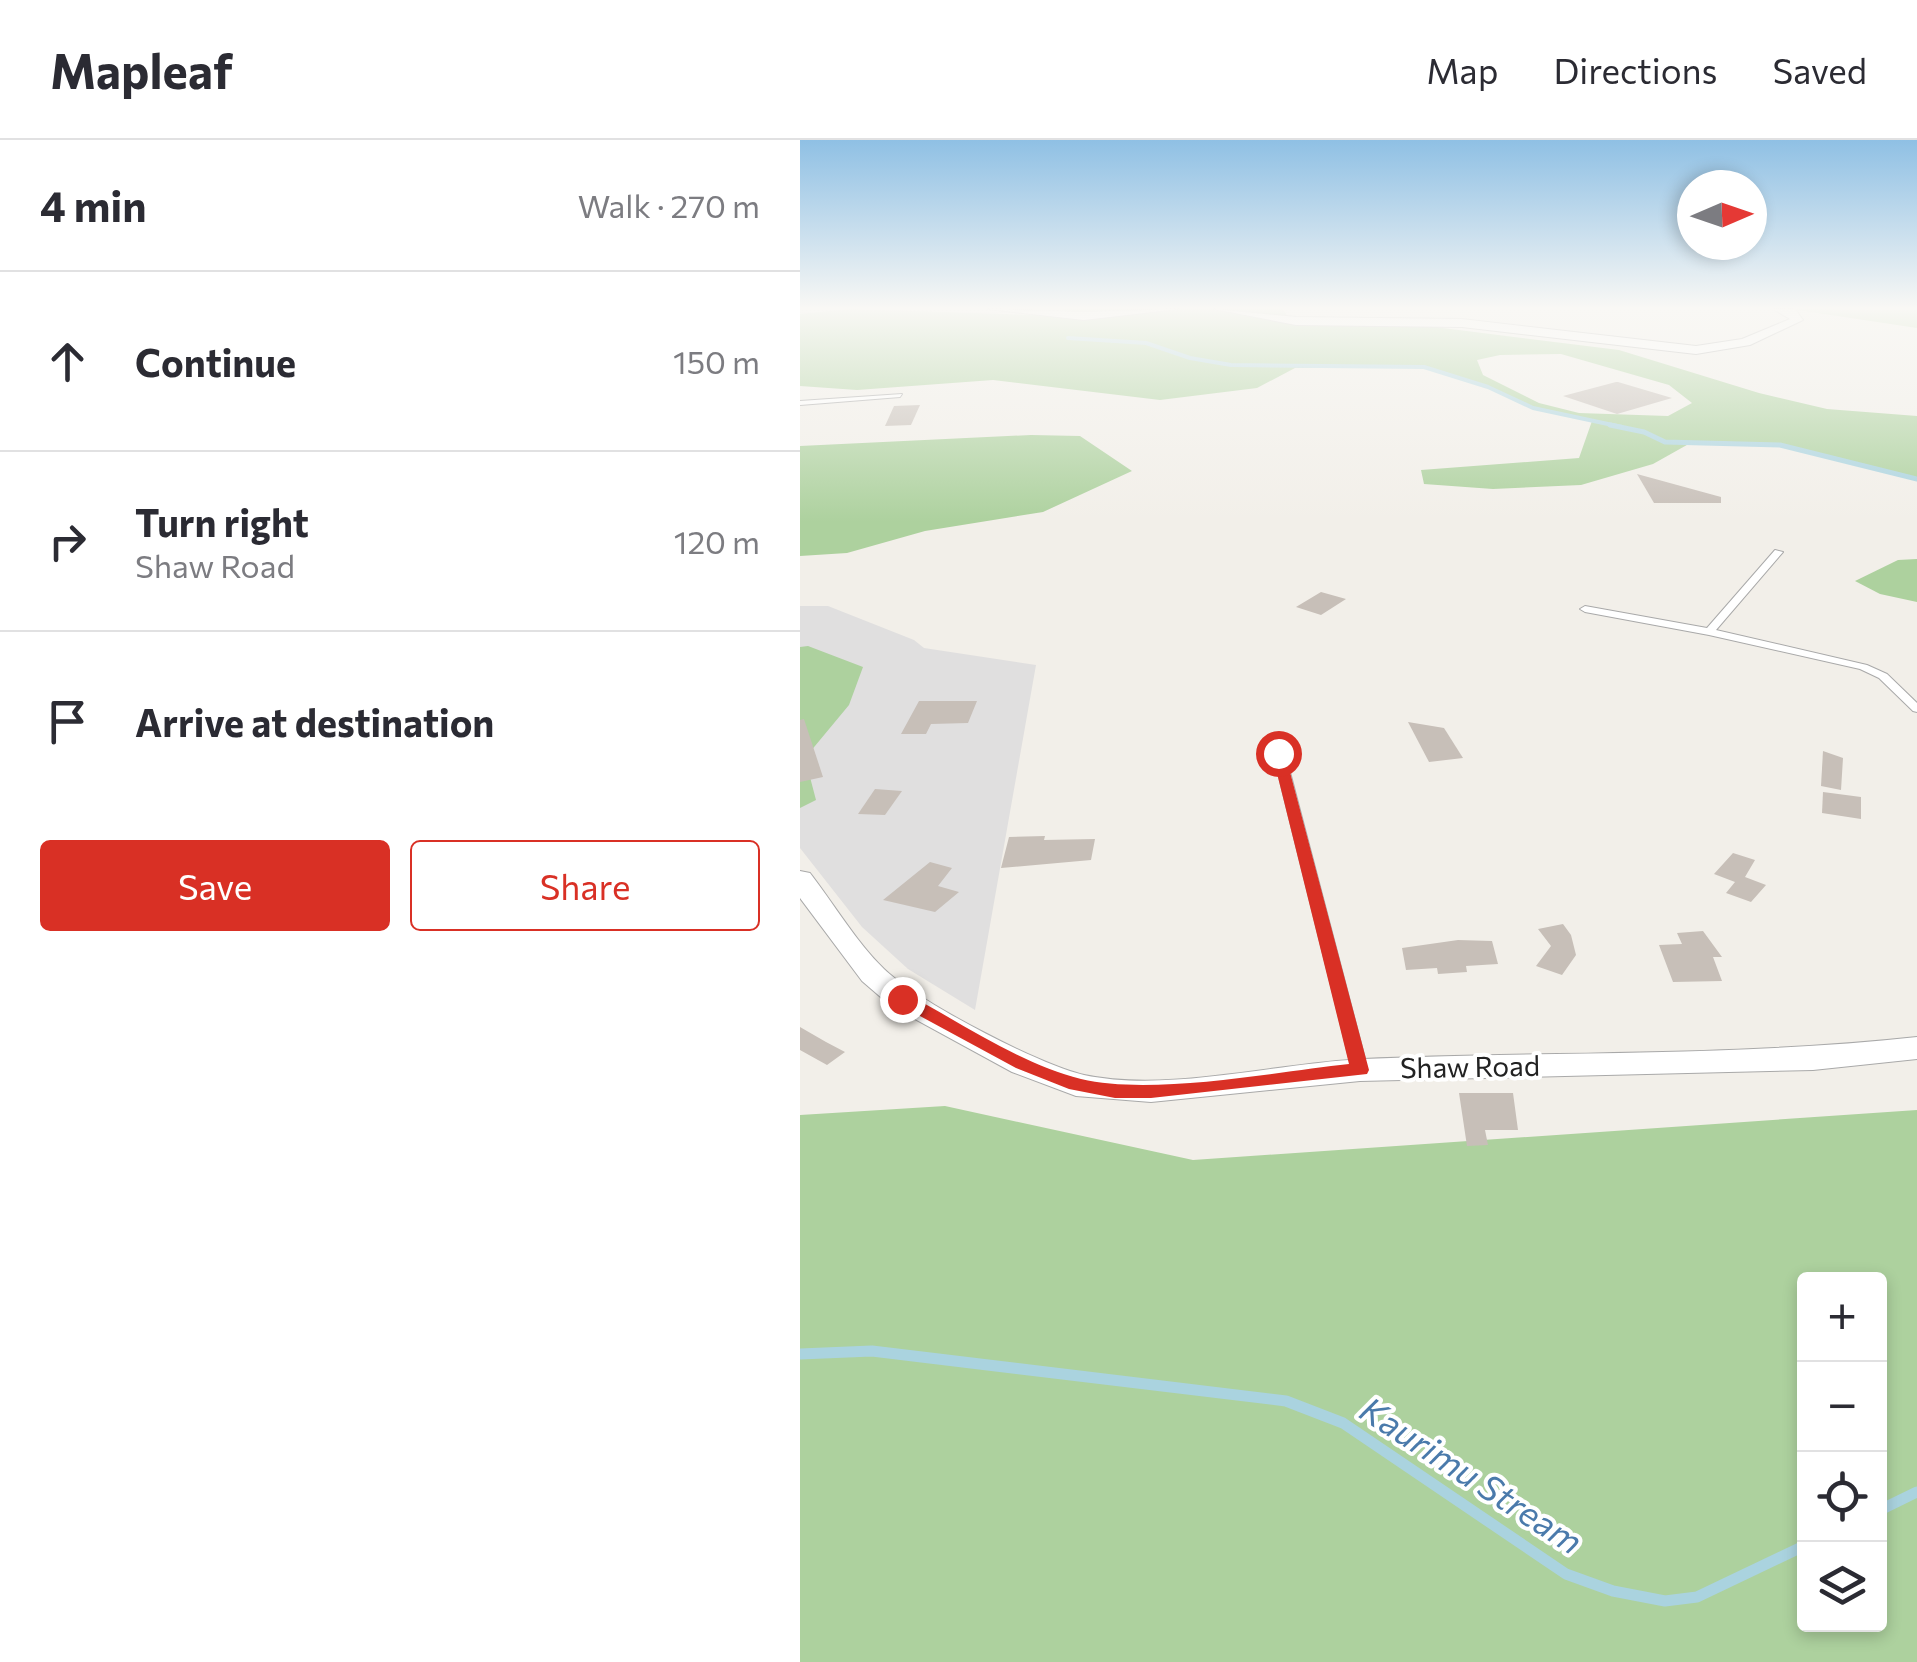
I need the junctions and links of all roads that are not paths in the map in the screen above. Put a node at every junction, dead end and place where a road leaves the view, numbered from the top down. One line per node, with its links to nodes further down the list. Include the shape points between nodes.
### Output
1 (900, 395): 2 (lane)
2 (800, 402)
3 (1778, 552): 5 (lane)
4 (1586, 609): 5 (lane)
5 (1710, 632): 6 (lane, via 1862,667 1883,676)
6 (1917, 709)
7 (1278, 753): 10 (lane)
8 (800, 880): 10 (street, Shaw Road, via 872,974 902,999 1076,1085 1151,1091)
9 (1917, 1048): 10 (street, Shaw Road, via 1812,1059)
10 (1360, 1070)

